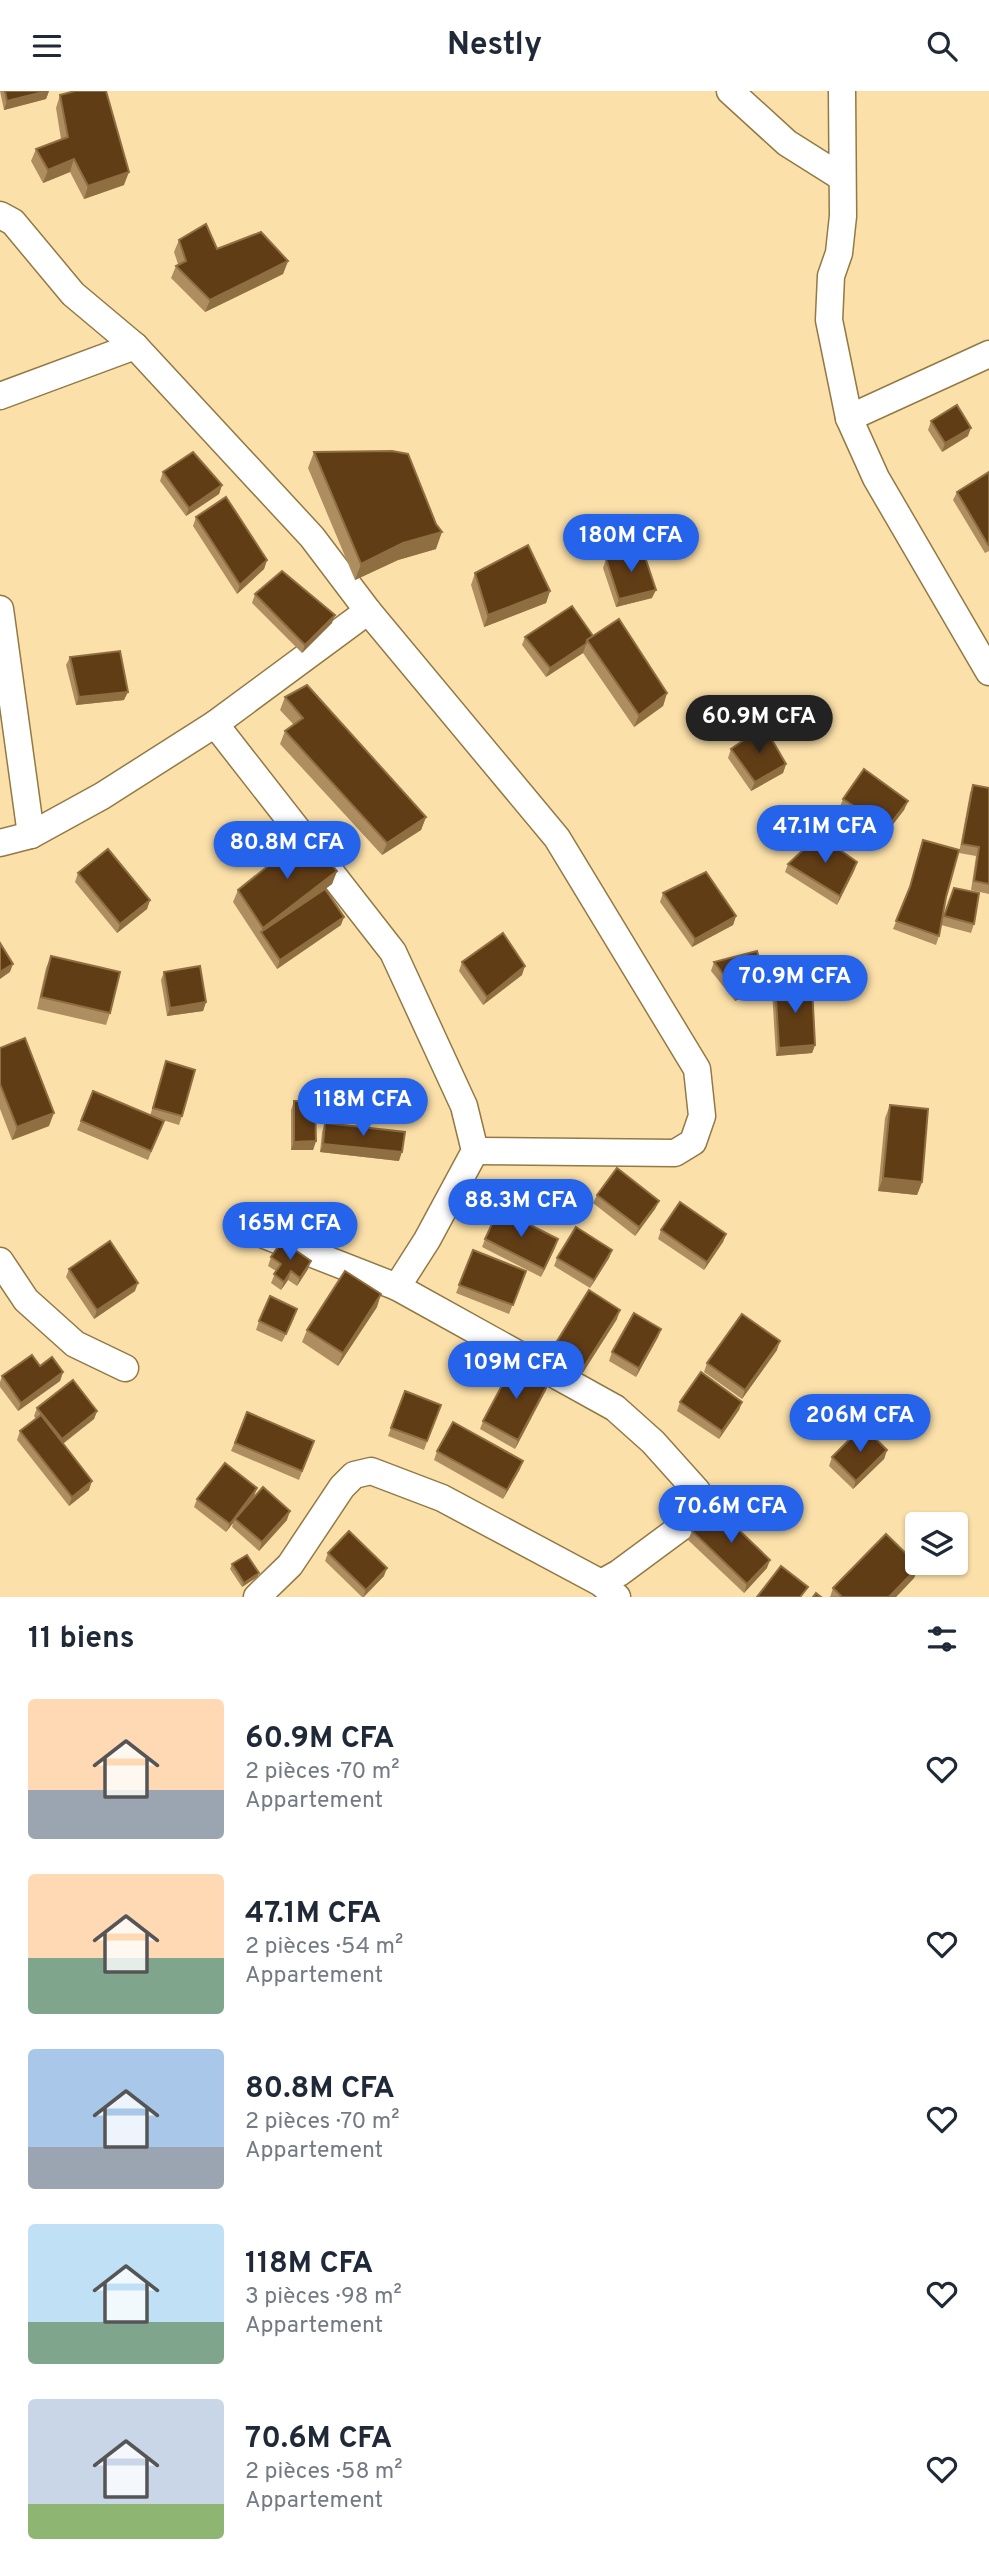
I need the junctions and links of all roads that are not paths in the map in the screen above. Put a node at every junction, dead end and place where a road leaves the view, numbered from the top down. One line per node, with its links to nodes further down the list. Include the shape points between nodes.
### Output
1 (730, 91): 3 (street, via 787,143)
2 (842, 91): 3 (street)
3 (841, 177): 8 (street, via 843,215 831,276 829,320)
4 (0, 215): 5 (street, via 13,222 73,294)
5 (135, 346): 7 (street); 10 (street, via 312,537)
6 (989, 354): 8 (street)
7 (0, 396)
8 (849, 418): 11 (street, via 876,478)
9 (0, 609): 13 (street)
10 (368, 611): 12 (street); 15 (street, via 557,838 697,1069 702,1116 693,1142 675,1153)
11 (989, 672)
12 (215, 724): 13 (street); 15 (street, via 393,952 464,1106)
13 (31, 835): 14 (street)
14 (0, 843)
15 (475, 1151): 18 (street)
16 (260, 1233): 18 (street)
17 (0, 1261): 19 (street, via 26,1300 75,1344)
18 (397, 1287): 20 (street, via 615,1408 653,1441 697,1492 696,1516 619,1573)
19 (125, 1368)
20 (609, 1590): 21 (street, via 442,1498 370,1471 354,1475 342,1487 290,1565)
21 (257, 1597)

